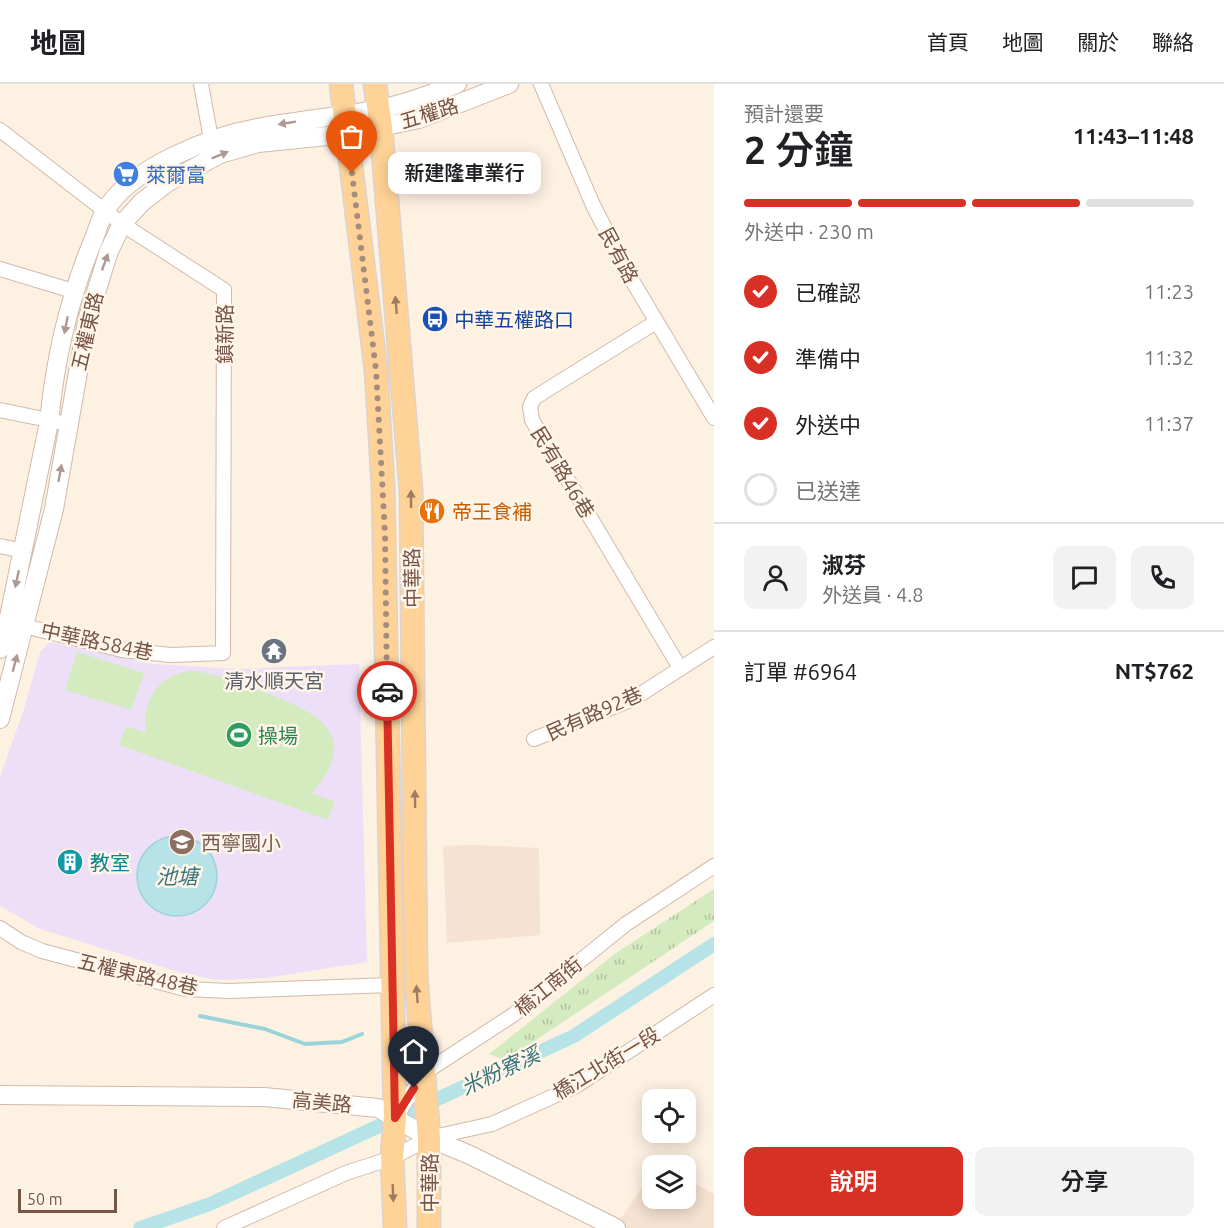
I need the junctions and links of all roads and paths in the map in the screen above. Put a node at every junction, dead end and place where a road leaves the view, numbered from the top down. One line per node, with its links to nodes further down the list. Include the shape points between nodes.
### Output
1 (201, 84): 10 (street)
2 (341, 84): 8 (main road, 中華路)
3 (375, 84): 7 (main road, 中華路)
4 (457, 84): 7 (street, 五權路)
5 (509, 84): 7 (street, 五權路, via 419,119)
6 (541, 84): 15 (street, 民有路, via 586,191)
7 (380, 118): 8 (street, 五權東路); 33 (main road, 中華路, one-way to 7, via 416,976 411,491)
8 (346, 124): 10 (street, 五權東路, one-way to 10, via 256,128); 12 (street, 五權東路, one-way to 8, via 168,182 220,154); 31 (main road, 中華路, via 375,358 383,486)
9 (0, 130): 11 (street, 鎮新路)
10 (211, 139): 11 (street, 五權東路, via 164,161 117,196)
11 (105, 211): 12 (street, 鎮新路); 14 (street, 五權東路)
12 (122, 224): 19 (street, 五權東路, one-way to 12, via 87,321); 25 (street, 鎮新路, via 224,290)
13 (0, 269): 14 (street)
14 (73, 291): 18 (street, 五權東路, one-way to 18)
15 (656, 322): 17 (street, 民有路); 26 (street, 民有路46巷, via 534,398 530,407 532,420)
16 (0, 410): 18 (street)
17 (714, 418)
18 (49, 422): 19 (street); 21 (street, 五權東路)
19 (68, 424): 22 (street, 五權東路, one-way to 19, via 54,509)
20 (0, 546): 21 (street)
21 (23, 551): 22 (street, 五權東路, one-way to 22)
22 (17, 624): 24 (street, 五權東路); 25 (street, 中華路584巷, via 122,650 171,655); 27 (street, 五權東路, one-way to 22)
23 (714, 647): 26 (street, 民有路92巷)
24 (0, 649)
25 (223, 653)
26 (680, 668): 28 (street, 民有路92巷, via 630,700)
27 (0, 719)
28 (534, 740)
29 (714, 866): 33 (street, 橋江南街, via 626,924 513,1015)
30 (0, 928): 31 (street, 五權東路48巷, via 42,951 185,989)
31 (391, 985): 35 (main road, 中華路)
32 (714, 995): 36 (street, 橋江北街一段, via 576,1086 492,1124)
33 (424, 1073): 35 (street, 橋江南街); 36 (main road, 中華路)
34 (0, 1095): 35 (street, 高美路, via 264,1097)
35 (386, 1113): 36 (street, 高美路); 37 (main road, 中華路)
36 (427, 1137): 37 (street, 橋江北街一段); 40 (main road, 中華路); 41 (street, 高美路)
37 (392, 1158): 38 (street, 橋江北街一段, via 346,1173); 39 (main road, 中華路, one-way to 39)
38 (224, 1228)
39 (395, 1228)
40 (429, 1228)
41 (616, 1228)

